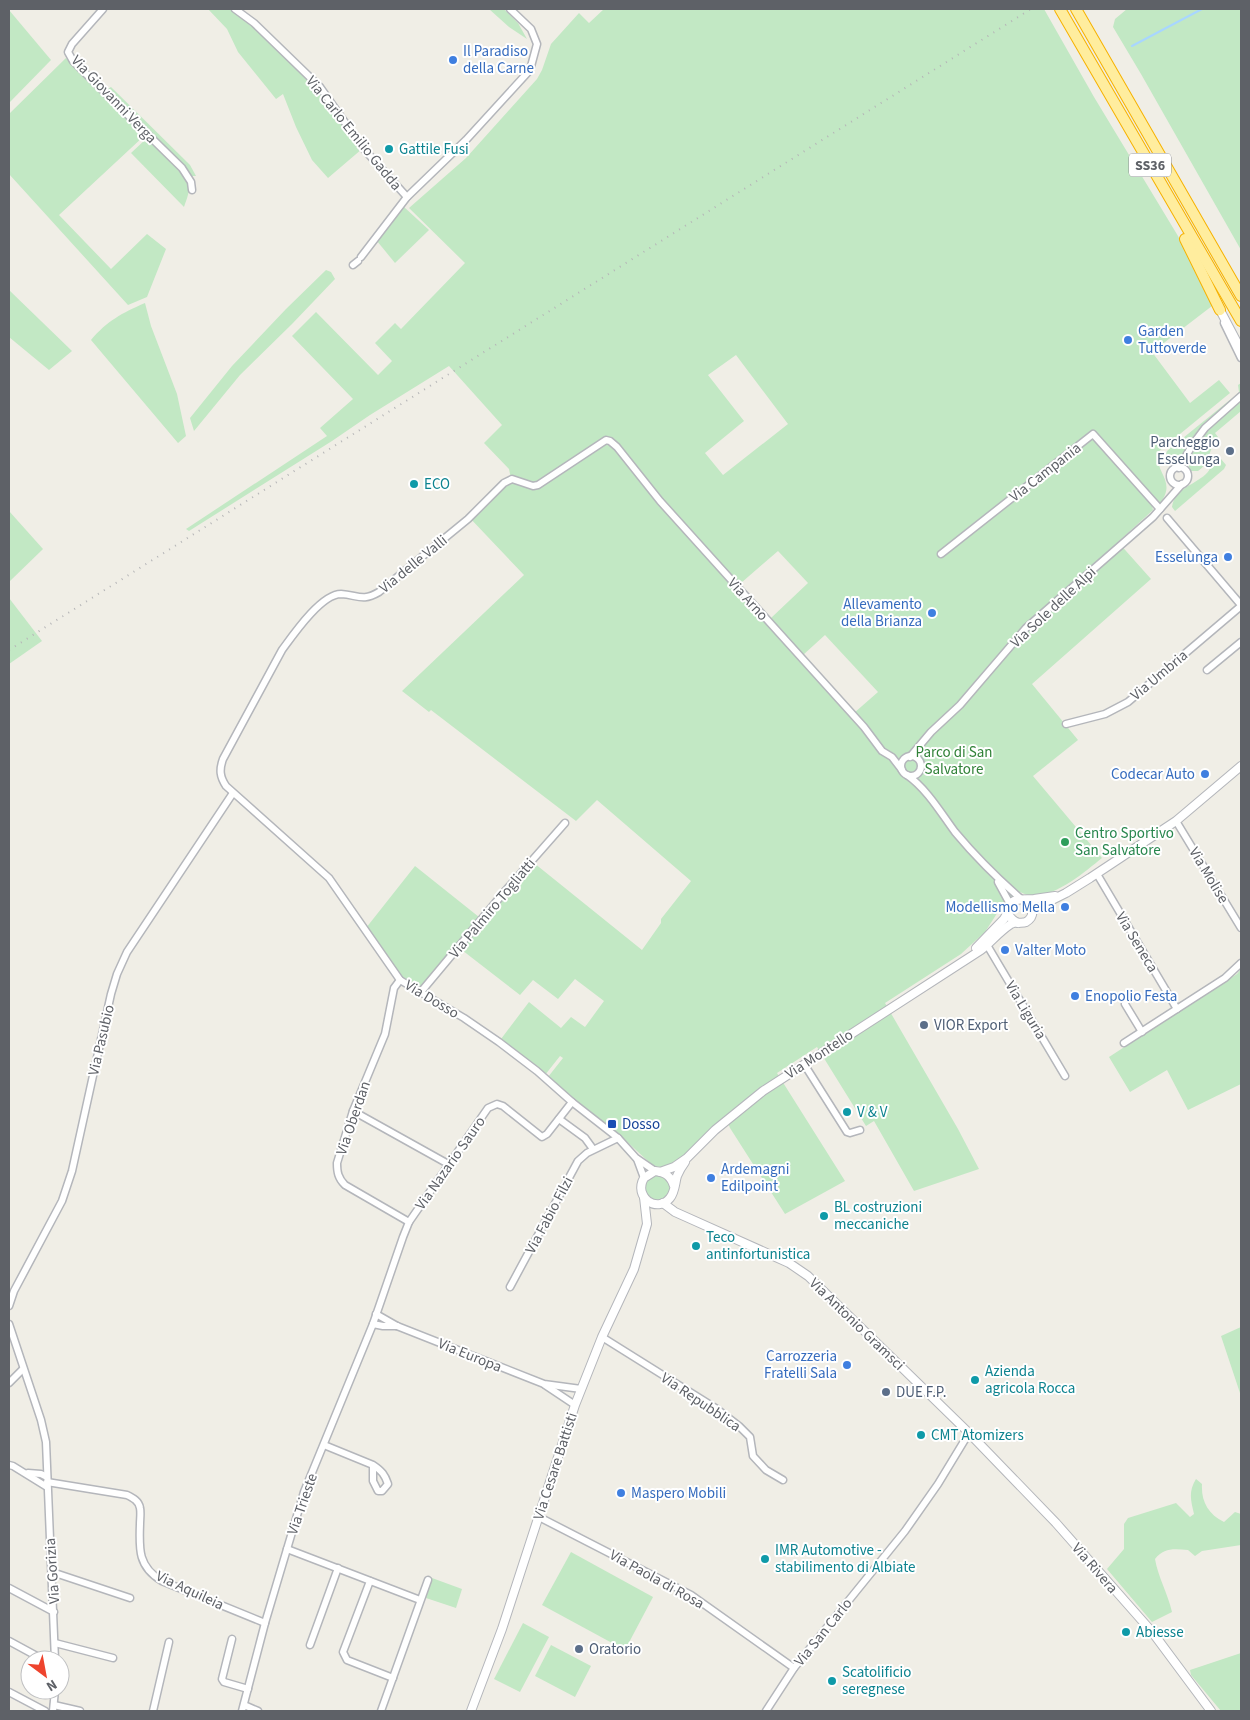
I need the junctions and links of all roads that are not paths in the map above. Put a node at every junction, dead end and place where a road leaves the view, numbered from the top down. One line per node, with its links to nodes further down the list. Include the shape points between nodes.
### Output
1 (103, 9): 7 (street, Via Giovanni Verga, via 68,52 73,61 182,168)
2 (234, 9): 8 (street, Via Carlo Emilio Gadda, via 254,23 320,87 363,148)
3 (510, 9): 8 (street, via 531,29 537,44 530,70 466,140)
4 (1060, 9): 6 (highway, SS36)
5 (1076, 9): 10 (highway, SS36)
6 (1150, 164): 11 (highway, via 1159,193 1200,266); 12 (highway, SS36)
7 (192, 190)
8 (407, 197): 9 (street)
9 (358, 259)
10 (1241, 296)
11 (1220, 310): 13 (street); 14 (street)
12 (1241, 322)
13 (1241, 350)
14 (1241, 358)
15 (1241, 397): 17 (street, Via Sole delle Alpi, via 1211,422 1193,444)
16 (606, 440): 28 (street, Via Arno, via 617,447 660,501 882,751); 34 (street, Via delle Valli, via 538,485 512,479 504,482 468,519 379,592 366,598 335,595 324,601 282,650 223,759 221,779)
17 (1182, 469): 18 (street, Via Sole delle Alpi, via 1173,470); 19 (street, Via Sole delle Alpi, via 1187,478)
18 (1170, 478): 19 (street, via 1174,484); 20 (street, Via Sole delle Alpi, via 1169,492)
19 (1182, 484): 20 (street, Via Sole delle Alpi)
20 (1160, 509): 22 (street, Via Campania, via 1094,434); 27 (street, Via Sole delle Alpi, via 1026,628 960,706)
21 (1167, 518): 23 (street)
22 (941, 554)
23 (1241, 605): 26 (street, Via Umbria, via 1128,702 1105,714)
24 (1241, 642): 25 (street)
25 (1207, 670)
26 (1066, 724)
27 (931, 732): 29 (street, Via Sole delle Alpi); 30 (street, via 921,750)
28 (892, 757): 29 (street); 32 (street, Via Arno)
29 (907, 757): 30 (street, via 916,758); 32 (street, via 901,764)
30 (920, 766): 33 (street, via 915,775); 35 (street, via 920,778)
31 (1241, 768): 36 (street)
32 (902, 770): 33 (street)
33 (908, 776): 35 (street)
34 (233, 793): 49 (street, Via Dosso, via 330,878); 76 (street, Via Pasubio, via 127,952 117,974 72,1171 62,1201)
35 (926, 794): 38 (street)
36 (1176, 821): 39 (street); 45 (street, Via Molise)
37 (565, 823): 50 (street, Via Palmiro Togliatti)
38 (992, 872): 41 (street); 42 (street, via 1004,891)
39 (1096, 874): 40 (street); 52 (street, Via Seneca)
40 (1066, 893): 41 (street); 43 (street)
41 (1023, 899): 42 (street, via 1017,899); 43 (street, via 1031,905)
42 (1008, 912): 44 (street); 46 (street, Via Montello); 47 (street, Via Montello)
43 (1032, 912): 44 (street, via 1029,920)
44 (1018, 923): 46 (street, Via Montello, via 1010,924)
45 (1241, 928)
46 (987, 945): 47 (street, Via Montello); 56 (street, Via Liguria)
47 (961, 962): 55 (street, Via Montello)
48 (1241, 963): 52 (street, via 1225,978)
49 (400, 980): 50 (street, Via Dosso); 58 (street, Via Oberdan, via 394,988 385,1034)
50 (420, 993): 57 (street, Via Dosso, via 499,1042)
51 (1125, 1004): 53 (street)
52 (1177, 1009): 53 (street)
53 (1142, 1032): 54 (street)
54 (1124, 1043)
55 (804, 1064): 60 (street, via 847,1132); 64 (street, Via Montello, via 730,1117)
56 (1065, 1076)
57 (572, 1102): 59 (street, Via Nazario Sauro); 61 (street, Via Dosso)
58 (353, 1111): 65 (street); 73 (street, Via Oberdan, via 337,1163 341,1181)
59 (559, 1119): 62 (street); 65 (street, Via Nazario Sauro, via 542,1137 503,1106 492,1105)
60 (860, 1130)
61 (618, 1138): 62 (street, Via Fabio Filzi); 63 (street, Via Dosso)
62 (594, 1149): 75 (street, Via Fabio Filzi, via 578,1161)
63 (636, 1158): 66 (street, Via Dosso); 67 (street, Via Dosso)
64 (687, 1158): 66 (street, Via Montello, via 676,1166); 68 (street, Via Montello)
65 (450, 1164): 73 (street, Via Nazario Sauro)
66 (658, 1171): 67 (street); 68 (street, via 670,1177)
67 (644, 1178): 69 (street, via 641,1186)
68 (674, 1186): 70 (street)
69 (644, 1198): 71 (street, via 652,1203); 74 (street, Via Cesare Battisti)
70 (670, 1198): 71 (street); 72 (street)
71 (662, 1203): 72 (street, Via Antonio Gramsci); 74 (street, Via Cesare Battisti)
72 (675, 1212): 87 (street, Via Antonio Gramsci, via 789,1263 808,1276)
73 (409, 1222): 77 (street, Via Nazario Sauro)
74 (647, 1224): 81 (street, Via Cesare Battisti, via 634,1270)
75 (510, 1287)
76 (9, 1306)
77 (376, 1314): 78 (street, Via Nazario Sauro); 79 (street, Via Europa)
78 (373, 1324): 79 (street, Via Europa); 88 (street, Via Trieste)
79 (397, 1326): 84 (street, Via Europa)
80 (9, 1327): 82 (street)
81 (602, 1336): 85 (street, Via Cesare Battisti); 91 (street, Via Repubblica, via 739,1426 750,1437 753,1456 766,1470)
82 (24, 1369): 83 (street); 92 (street, via 46,1442)
83 (9, 1383)
84 (544, 1384): 85 (street, Via Europa); 86 (street, Via Europa)
85 (580, 1390): 86 (street, Via Cesare Battisti)
86 (575, 1405): 93 (street, Via Cesare Battisti)
87 (969, 1433): 112 (street, Via San Carlo, via 905,1530); 125 (street, Via Rivera, via 1056,1523 1153,1632)
88 (324, 1445): 90 (street); 94 (street, Via Trieste, via 304,1492)
89 (9, 1465): 92 (street)
90 (374, 1465)
91 (783, 1480)
92 (47, 1482): 96 (street, Via Gorizia); 103 (street, Via Aquileia, via 135,1499 140,1507 139,1548 152,1575)
93 (538, 1517): 112 (street, Via Paola di Rosa, via 691,1595); 123 (street, Via Cesare Battisti, via 502,1629)
94 (287, 1549): 95 (street); 103 (street, Via Trieste)
95 (338, 1568): 98 (street); 108 (street)
96 (52, 1572): 100 (street); 102 (street, Via Gorizia)
97 (428, 1580): 101 (street)
98 (370, 1581): 101 (street); 113 (street, via 343,1652 347,1660)
99 (9, 1588): 102 (street)
100 (130, 1598)
101 (420, 1600): 113 (street)
102 (54, 1612): 107 (street, Via Gorizia)
103 (264, 1623): 114 (street, Via Trieste)
104 (232, 1639): 114 (street, via 222,1679)
105 (9, 1641): 109 (street)
106 (168, 1642): 120 (street)
107 (55, 1643): 110 (street, Via Gorizia); 111 (street)
108 (310, 1645)
109 (26, 1650)
110 (55, 1650)
111 (113, 1658)
112 (794, 1668): 124 (street, Via San Carlo)
113 (392, 1678): 122 (street)
114 (248, 1690): 117 (street, Via Trieste)
115 (9, 1692): 118 (street)
116 (54, 1708): 119 (street)
117 (243, 1708): 121 (street)
118 (45, 1711)
119 (80, 1711)
120 (153, 1711)
121 (258, 1711)
122 (380, 1711)
123 (471, 1711)
124 (766, 1711)
125 (1211, 1711)

